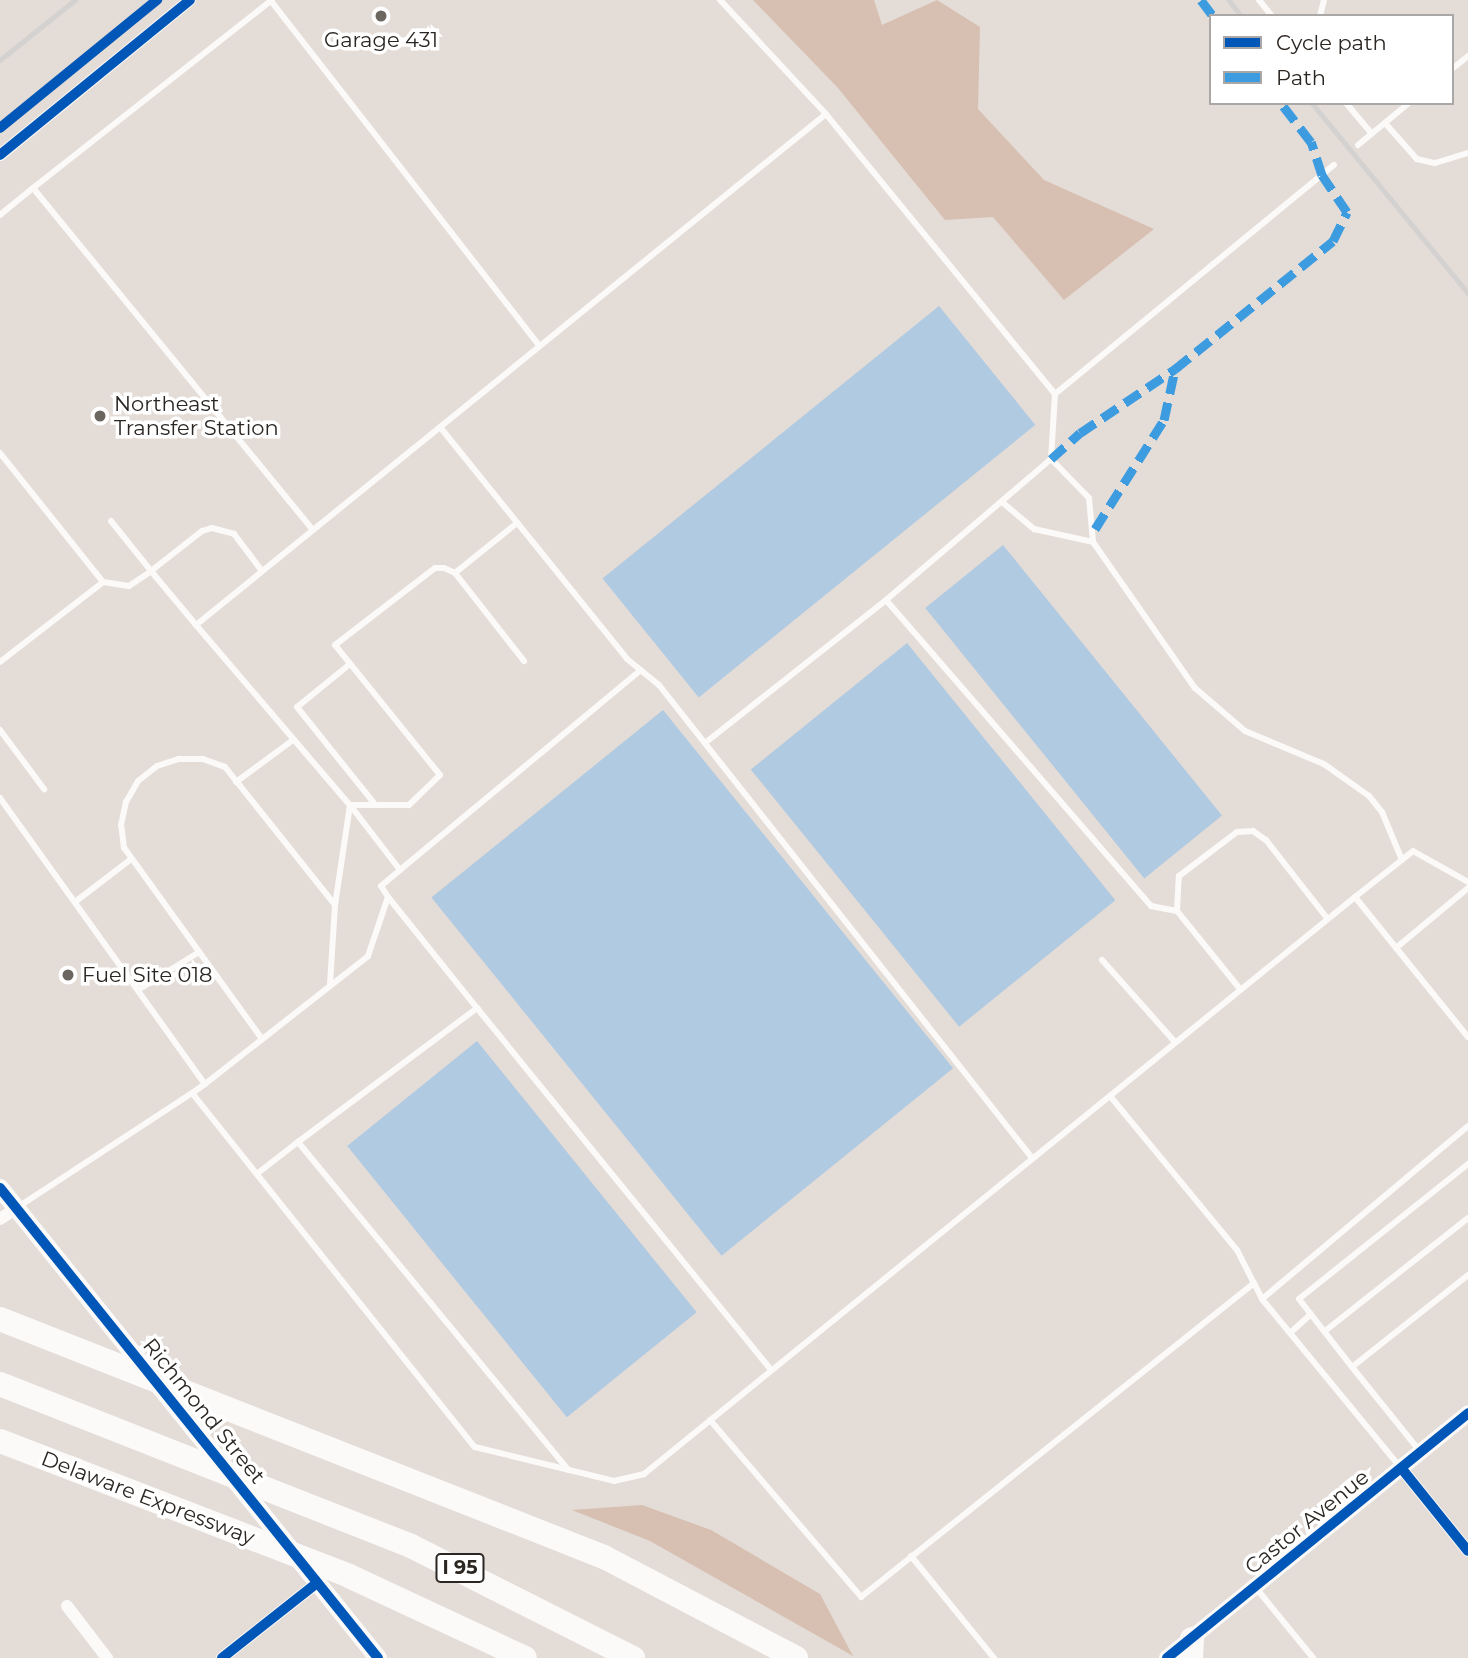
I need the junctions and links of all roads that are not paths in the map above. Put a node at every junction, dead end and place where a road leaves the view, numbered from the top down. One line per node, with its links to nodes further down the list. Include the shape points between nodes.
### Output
1 (190, 0): 15 (street)
2 (720, 0): 10 (lane)
3 (1259, 0): 5 (lane)
4 (272, 1): 17 (lane); 19 (lane)
5 (1270, 14)
6 (1468, 56): 7 (lane)
7 (1454, 67)
8 (1348, 105): 12 (lane)
9 (1407, 105): 11 (lane)
10 (826, 114): 19 (lane); 20 (lane)
11 (1385, 123): 12 (lane); 14 (lane, via 1418,159 1435,163)
12 (1371, 134): 13 (lane)
13 (1358, 145)
14 (1468, 153)
15 (0, 155)
16 (1334, 165): 20 (lane)
17 (33, 188): 18 (lane); 27 (lane)
18 (0, 215)
19 (540, 346): 21 (lane)
20 (1055, 394): 23 (lane)
21 (440, 427): 26 (lane); 27 (lane)
22 (0, 453): 32 (lane)
23 (1051, 459): 24 (lane); 28 (lane, via 1089,498)
24 (1002, 502): 28 (lane, via 1034,529); 33 (lane)
25 (111, 521): 29 (lane)
26 (517, 523): 31 (lane); 38 (lane, via 626,659)
27 (313, 530): 30 (lane)
28 (1093, 542): 48 (lane, via 1213,707 1245,731 1324,764 1354,784 1381,812)
29 (151, 571): 30 (lane, via 212,528 234,534); 32 (lane, via 129,586); 34 (lane)
30 (262, 571): 34 (lane)
31 (455, 573): 35 (lane); 37 (lane, via 435,568 335,645)
32 (103, 582): 36 (lane)
33 (886, 600): 41 (lane); 55 (lane, via 1152,906)
34 (197, 625): 40 (lane)
35 (524, 661)
36 (0, 662)
37 (350, 664): 45 (lane, via 297,707); 45 (lane, via 440,775 410,805)
38 (641, 670): 41 (lane, via 660,685); 49 (lane)
39 (0, 730): 43 (lane)
40 (293, 740): 42 (lane); 46 (lane)
41 (705, 743): 72 (lane)
42 (236, 782): 47 (lane, via 225,768 203,759 179,759 157,766 138,781 126,802 121,825 124,848); 54 (lane)
43 (44, 789)
44 (0, 797): 53 (lane)
45 (373, 802): 46 (lane)
46 (350, 805): 49 (lane); 54 (lane)
47 (131, 859): 53 (lane); 58 (lane)
48 (1402, 860): 50 (lane, via 1413,851); 52 (lane)
49 (400, 870): 51 (lane, via 381,886)
50 (1468, 885): 57 (lane)
51 (388, 897): 60 (lane, via 368,956); 63 (lane)
52 (1355, 897): 56 (lane); 57 (lane)
53 (75, 902): 62 (lane)
54 (335, 905): 60 (lane)
55 (1177, 911): 56 (lane, via 1179,876 1245,830 1266,840); 61 (lane)
56 (1327, 918): 61 (lane)
57 (1396, 948): 64 (lane)
58 (199, 952): 62 (lane); 65 (lane)
59 (1102, 960): 66 (lane)
60 (330, 985): 65 (lane)
61 (1240, 989): 66 (lane)
62 (138, 990): 67 (lane)
63 (477, 1008): 71 (lane); 87 (lane)
64 (1468, 1037)
65 (262, 1039): 67 (lane)
66 (1175, 1042): 69 (lane)
67 (205, 1084): 68 (lane)
68 (192, 1093): 74 (lane); 76 (lane)
69 (1110, 1096): 72 (lane); 80 (lane, via 1237,1250)
70 (1468, 1126): 81 (lane)
71 (298, 1142): 74 (lane); 95 (lane)
72 (1032, 1158): 87 (lane)
73 (1468, 1164): 82 (lane, via 1299,1299)
74 (258, 1173): 95 (lane, via 475,1447)
75 (0, 1188): 76 (main road, Richmond Street)
76 (17, 1208): 78 (street); 99 (main road, Richmond Street)
77 (1468, 1218): 84 (lane)
78 (0, 1219)
79 (1468, 1275): 86 (lane)
80 (1254, 1283): 81 (lane); 98 (lane)
81 (1262, 1300): 85 (lane)
82 (1311, 1314): 84 (lane); 85 (lane)
83 (0, 1319): 108 (highway, via 604,1557)
84 (1325, 1331): 86 (lane)
85 (1290, 1334): 94 (lane)
86 (1352, 1367): 92 (lane)
87 (771, 1370): 90 (lane)
88 (0, 1384): 107 (highway, I 95, via 279,1492 464,1570)
89 (1468, 1413): 92 (street, Castor Avenue)
90 (710, 1420): 95 (lane, via 643,1474 598,1480); 98 (lane, via 861,1597)
91 (0, 1441): 96 (highway, Delaware Expressway / I 95)
92 (1420, 1452): 94 (street, Castor Avenue)
93 (0, 1453): 96 (highway)
94 (1402, 1469): 97 (street); 100 (street, Castor Avenue)
95 (569, 1471)
96 (127, 1491): 106 (highway, Delaware Expressway / I 95, via 349,1576)
97 (1468, 1551)
98 (911, 1556): 109 (lane)
99 (317, 1583): 104 (street); 105 (main road, Richmond Street)
100 (1256, 1588): 102 (street, Castor Avenue); 111 (lane)
101 (67, 1606): 103 (street)
102 (1191, 1649): 110 (street, Castor Avenue)
103 (107, 1658)
104 (222, 1658)
105 (378, 1658)
106 (525, 1658)
107 (633, 1658)
108 (796, 1658)
109 (994, 1658)
110 (1167, 1658)
111 (1313, 1658)

